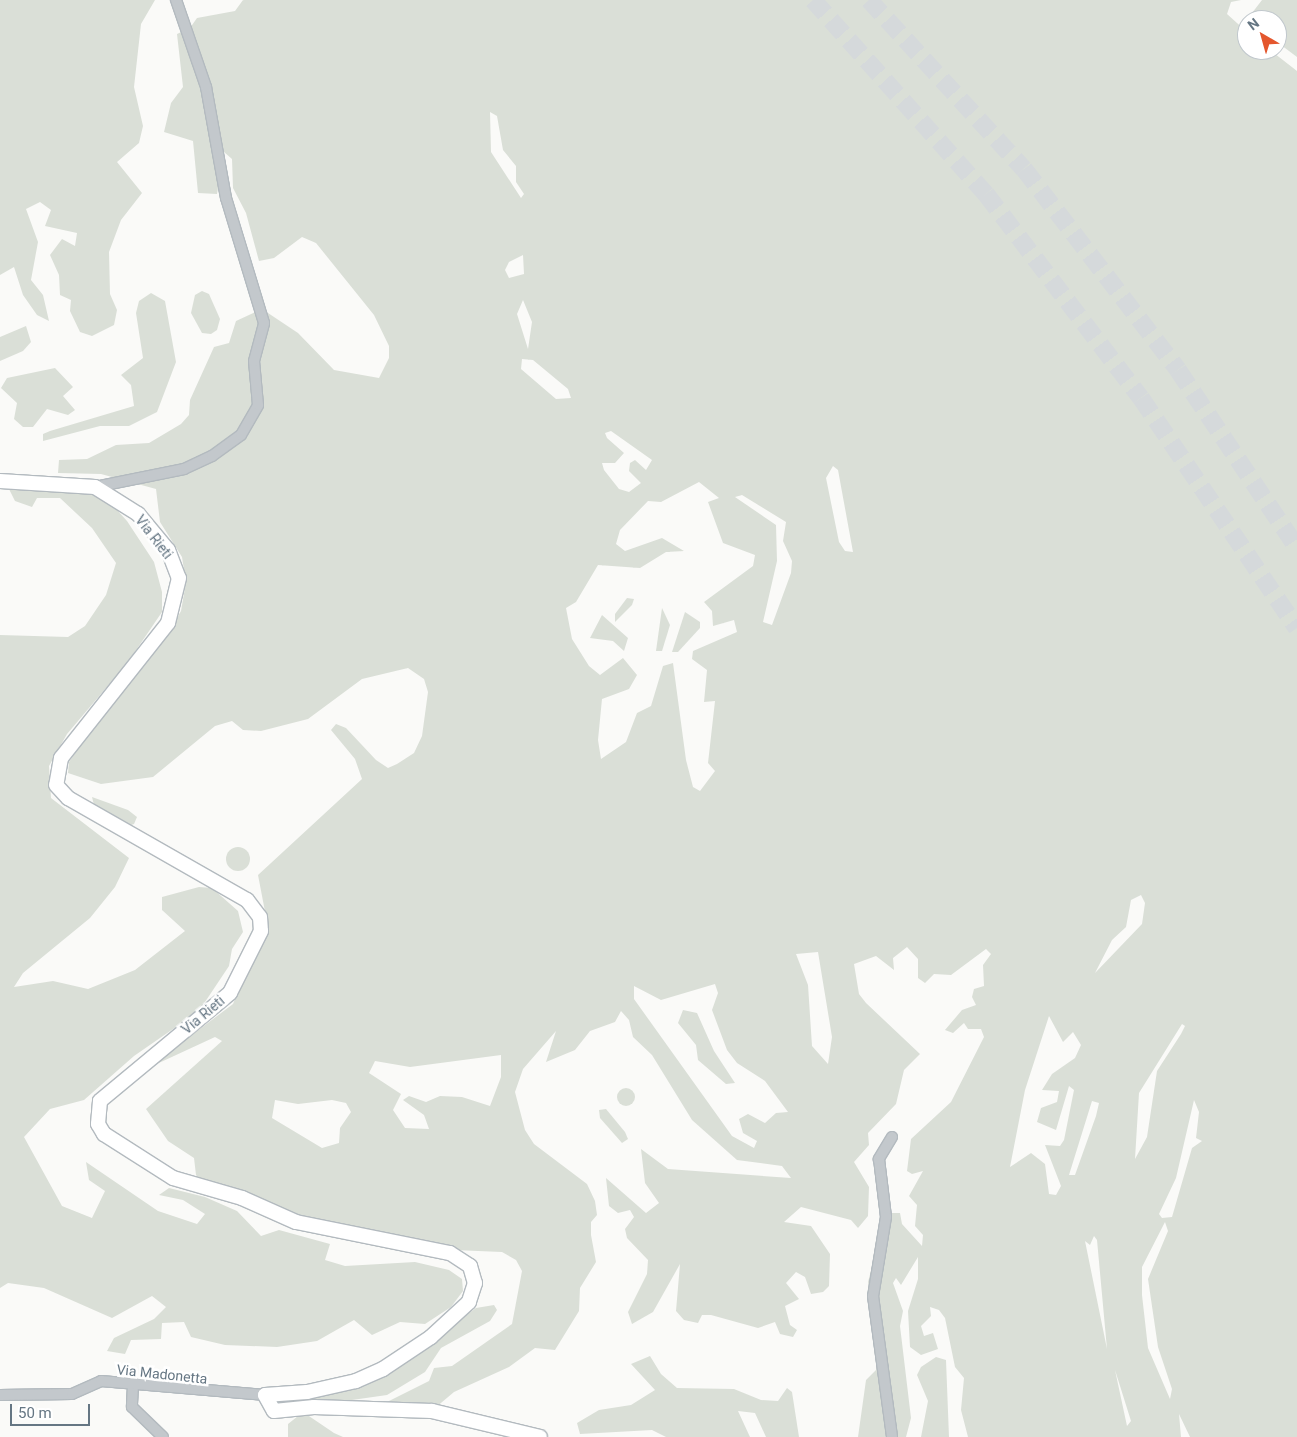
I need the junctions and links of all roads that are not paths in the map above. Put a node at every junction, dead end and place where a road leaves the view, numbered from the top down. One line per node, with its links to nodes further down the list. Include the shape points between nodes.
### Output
1 (176, 0): 3 (street, via 206,87 226,198 264,323 254,361 258,405 241,435 212,456 184,469)
2 (0, 482): 3 (street, Via Rieti)
3 (95, 487): 6 (street, Via Rieti, via 138,514 168,550 178,578 178,596 168,623 61,758 56,786 68,798 247,900 256,908 261,931 230,993 112,1089 100,1101 98,1124 114,1145 173,1178 242,1198 318,1230 450,1253 470,1266 475,1282 469,1302 452,1319 383,1369 331,1387)
4 (892, 1137): 10 (street, via 879,1159 886,1217 873,1296)
5 (133, 1385): 6 (street, Via Madonetta); 7 (street, Via Madonetta, via 101,1381 72,1394); 8 (street, via 132,1407)
6 (264, 1394): 9 (street, via 274,1411 314,1407 432,1411)
7 (0, 1395)
8 (163, 1437)
9 (540, 1437)
10 (892, 1437)

